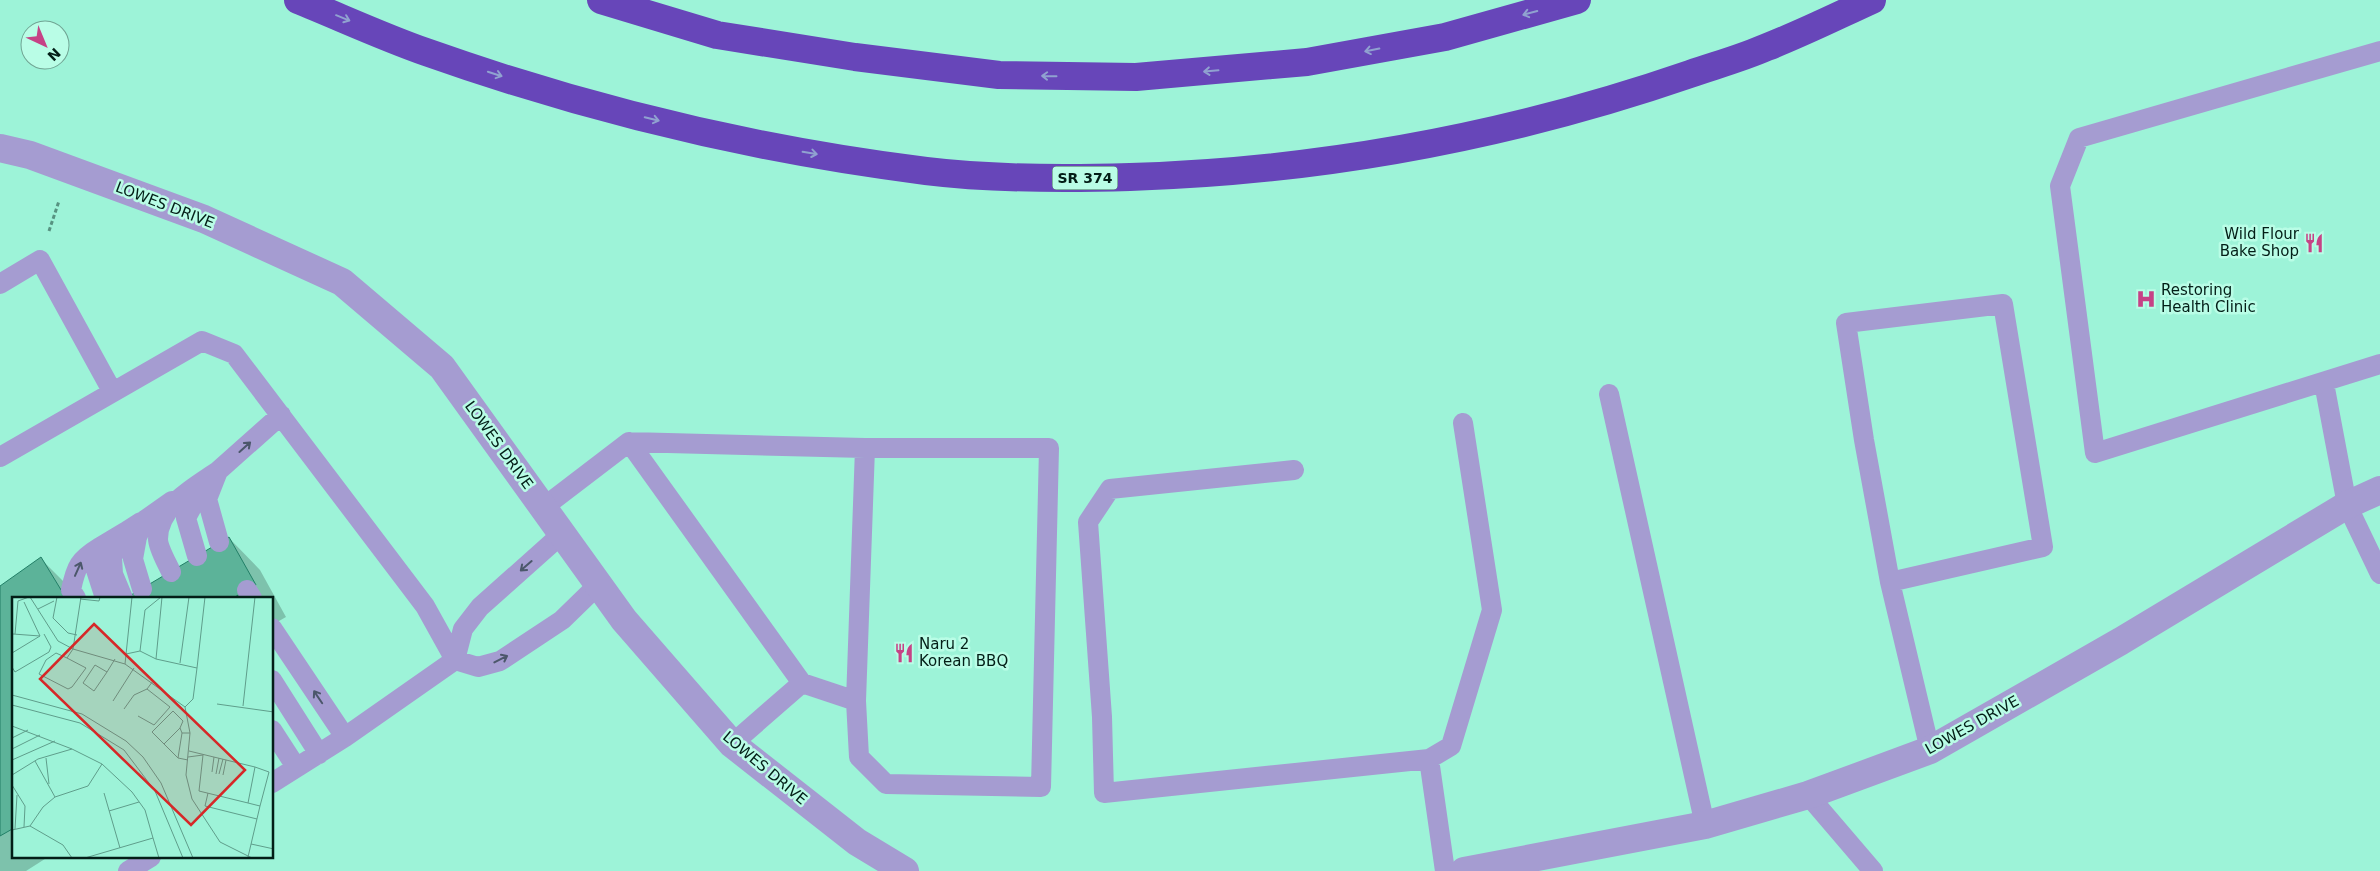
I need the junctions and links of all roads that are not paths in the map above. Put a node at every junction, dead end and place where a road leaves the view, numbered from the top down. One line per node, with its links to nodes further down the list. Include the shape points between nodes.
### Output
1 (298, 0): 4 (highway, SR 374, one-way to 4, via 425,52 576,100 699,131 930,172 1065,179 1226,172 1348,158 1483,134 1615,100 1768,48)
2 (601, 0): 3 (highway, one-way to 2, via 1445,37 1308,62 1136,77 999,75 855,58 717,35)
3 (1577, 0)
4 (1872, 0)
5 (2380, 50): 9 (lane, via 2079,138 2060,186 2095,453)
6 (0, 148): 22 (street, LOWES DRIVE, via 30,155 204,219 342,282 442,367)
7 (0, 284): 10 (lane, via 40,260)
8 (2380, 364): 9 (lane)
9 (2324, 383): 21 (lane)
10 (112, 391): 12 (lane, via 202,341 234,354); 16 (lane)
11 (1609, 394): 51 (lane)
12 (281, 415): 18 (lane, one-way to 12); 38 (lane, via 425,606)
13 (1463, 423): 47 (lane, via 1492,610 1451,746)
14 (629, 442): 15 (lane); 22 (lane); 39 (lane)
15 (865, 448): 41 (lane); 41 (lane, via 1049,448 1041,787 886,784 859,756)
16 (0, 457)
17 (1294, 470): 47 (lane, via 1110,489 1088,522 1104,793)
18 (218, 471): 20 (lane); 26 (lane, via 207,499); 28 (lane, via 199,494 186,518)
19 (2380, 490): 21 (street, LOWES DRIVE)
20 (183, 494): 23 (lane); 29 (lane, via 164,517 158,540)
21 (2348, 505): 30 (lane); 45 (street, LOWES DRIVE, via 2121,641)
22 (544, 507): 25 (street, LOWES DRIVE)
23 (145, 520): 24 (lane); 33 (lane, via 137,537 133,559)
24 (127, 531): 27 (lane); 36 (lane, via 112,557 113,574)
25 (562, 533): 32 (street, LOWES DRIVE); 38 (lane, one-way to 38, via 480,607 463,628)
26 (219, 542)
27 (100, 548): 34 (lane, one-way to 27, via 71,590 75,571 83,558); 35 (lane, via 94,567)
28 (197, 556)
29 (171, 572)
30 (2380, 574)
31 (1890, 582): 31 (lane, via 1846,323 2003,304 2043,548); 45 (lane)
32 (599, 584): 38 (lane, one-way to 32, via 478,668 500,660 562,620); 44 (street, LOWES DRIVE, via 624,620)
33 (142, 589)
34 (75, 597)
35 (105, 597)
36 (122, 597)
37 (274, 631): 43 (lane, one-way to 37)
38 (455, 660): 43 (lane)
39 (802, 682): 41 (lane); 44 (lane)
40 (274, 683): 46 (lane)
41 (856, 701)
42 (274, 733): 48 (lane)
43 (346, 737): 46 (lane)
44 (732, 744): 54 (street, LOWES DRIVE, via 857,842)
45 (1930, 750): 50 (street, LOWES DRIVE)
46 (319, 754): 48 (lane)
47 (1429, 759): 55 (lane)
48 (296, 767): 49 (lane)
49 (274, 782)
50 (1808, 796): 51 (street, LOWES DRIVE); 57 (lane)
51 (1705, 825): 56 (street, LOWES DRIVE)
52 (149, 858): 53 (lane)
53 (128, 871)
54 (905, 871)
55 (1445, 871)
56 (1464, 871)
57 (1873, 871)

